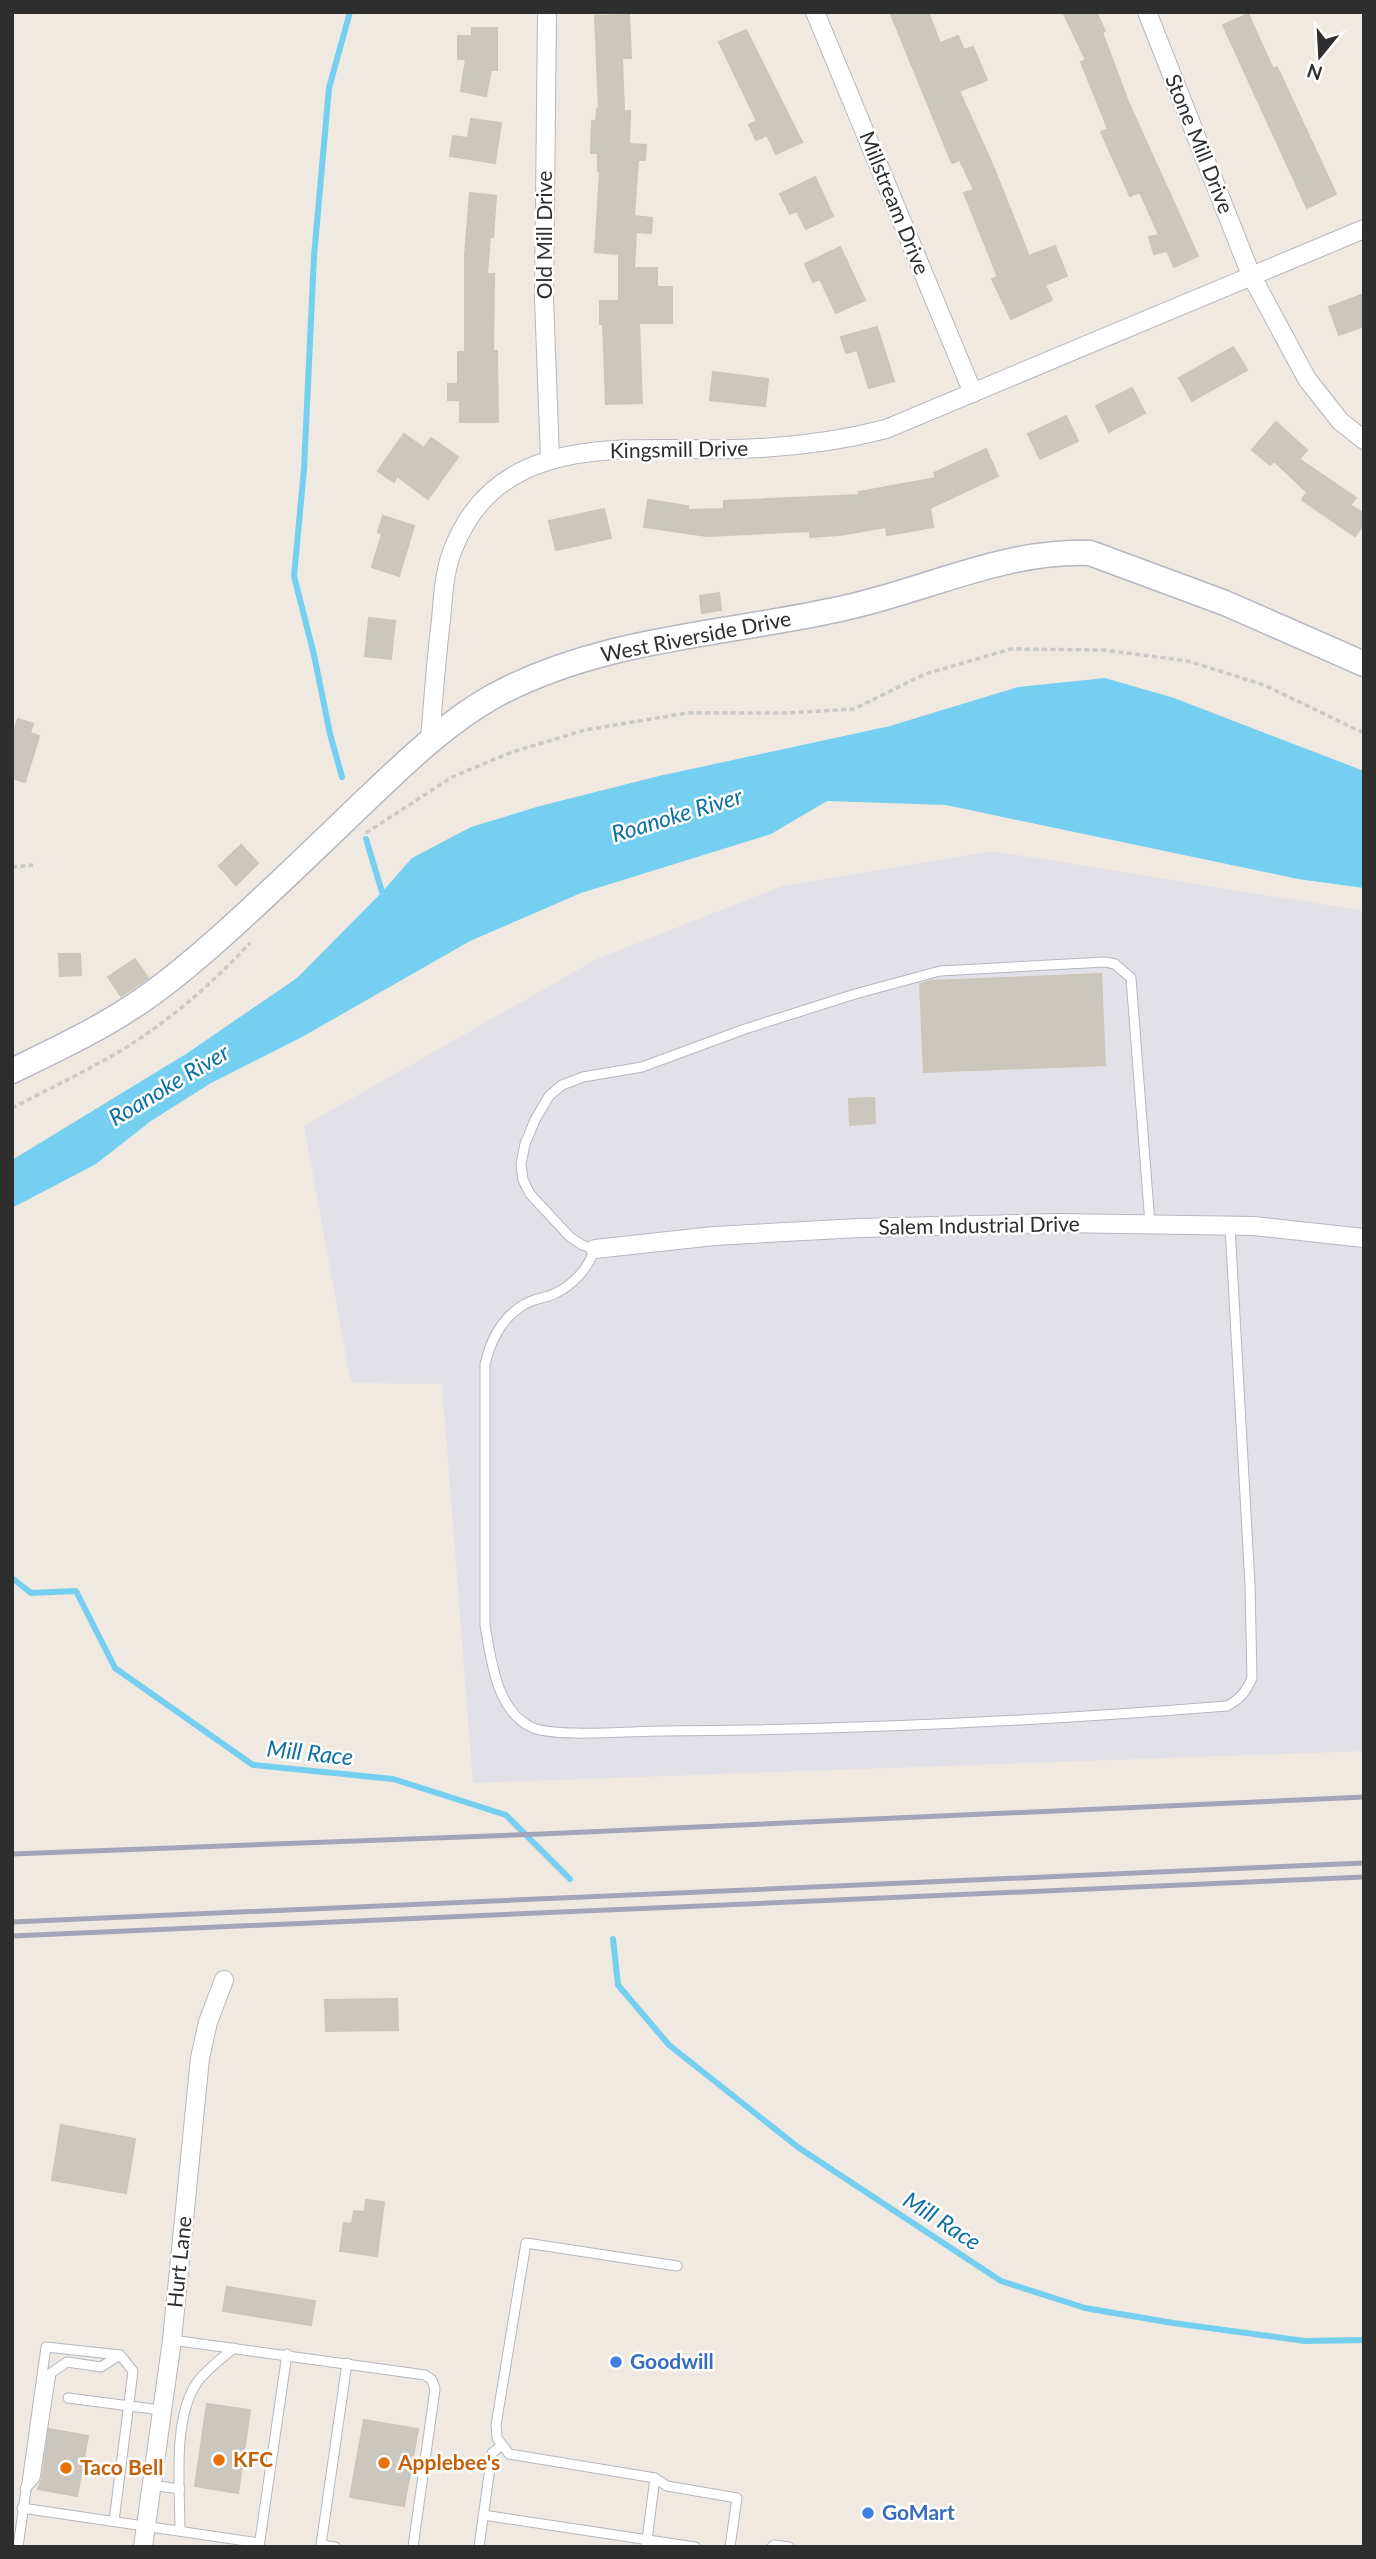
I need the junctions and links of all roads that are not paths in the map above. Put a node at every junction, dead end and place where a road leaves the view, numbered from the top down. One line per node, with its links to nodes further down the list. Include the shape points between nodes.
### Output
1 (547, 12): 8 (street, Old Mill Drive, via 544,299)
2 (815, 12): 6 (street, Millstream Drive)
3 (1147, 12): 5 (street, Stone Mill Drive)
4 (1364, 229): 5 (street)
5 (1251, 275): 6 (street, Kingsmill Drive); 7 (street, Stone Mill Drive, via 1307,379 1340,421)
6 (973, 393): 8 (street, Kingsmill Drive, via 849,439 748,449 588,451)
7 (1364, 440)
8 (550, 458): 10 (street, Kingsmill Drive, via 499,486 472,515 452,552 445,579)
9 (1364, 664): 10 (street, West Riverside Drive, via 1225,603 1090,553 1031,556 815,615 639,645 580,660 495,696)
10 (430, 741): 11 (street, West Riverside Drive, via 181,971 92,1031)
11 (12, 1071)
12 (1150, 1224): 13 (street, Salem Industrial Drive); 15 (street, Salem Industrial Drive, via 859,1228 714,1236); 15 (lane, via 1131,978 1115,964 1092,962 940,971 757,1025 642,1067 562,1085 549,1096 525,1144 523,1180 530,1194 570,1237)
13 (1230, 1226): 14 (street, Salem Industrial Drive); 15 (lane, via 1250,1586 1252,1678 1247,1690 1227,1706 876,1727 548,1732 521,1721 509,1710 485,1625 485,1364 498,1328 511,1314 571,1283)
14 (1364, 1238)
15 (595, 1250)
16 (224, 1980): 18 (street, Hurt Lane, via 200,2059)
17 (677, 2266): 26 (lane, via 526,2243 495,2425)
18 (172, 2340): 19 (lane); 25 (street, Hurt Lane)
19 (234, 2348): 20 (lane); 30 (lane, via 199,2380 190,2396 181,2433)
20 (287, 2354): 22 (lane); 37 (lane)
21 (120, 2356): 24 (lane, via 134,2371); 29 (lane, via 101,2367 67,2362 51,2373 35,2478); 29 (lane, via 46,2347)
22 (347, 2363): 38 (lane); 42 (lane, via 425,2375 432,2380 435,2389)
23 (68, 2398): 24 (lane)
24 (129, 2406): 25 (lane); 33 (lane)
25 (161, 2410): 28 (street, Hurt Lane)
26 (502, 2445): 27 (lane, via 509,2454); 32 (lane, via 492,2453)
27 (655, 2479): 36 (lane); 45 (lane, via 667,2486 737,2498)
28 (151, 2486): 30 (lane); 34 (street, Hurt Lane)
29 (25, 2489): 31 (lane)
30 (180, 2489): 35 (lane)
31 (22, 2508): 33 (lane); 39 (lane)
32 (483, 2515): 36 (lane); 43 (lane)
33 (114, 2521): 34 (lane)
34 (146, 2525): 35 (lane); 40 (street, Hurt Lane)
35 (180, 2530): 37 (lane)
36 (646, 2544): 44 (lane)
37 (259, 2545)
38 (321, 2546): 41 (lane)
39 (18, 2547)
40 (143, 2547)
41 (335, 2547)
42 (412, 2547)
43 (479, 2547)
44 (695, 2547)
45 (730, 2547)
46 (772, 2547): 47 (lane)
47 (789, 2547)

